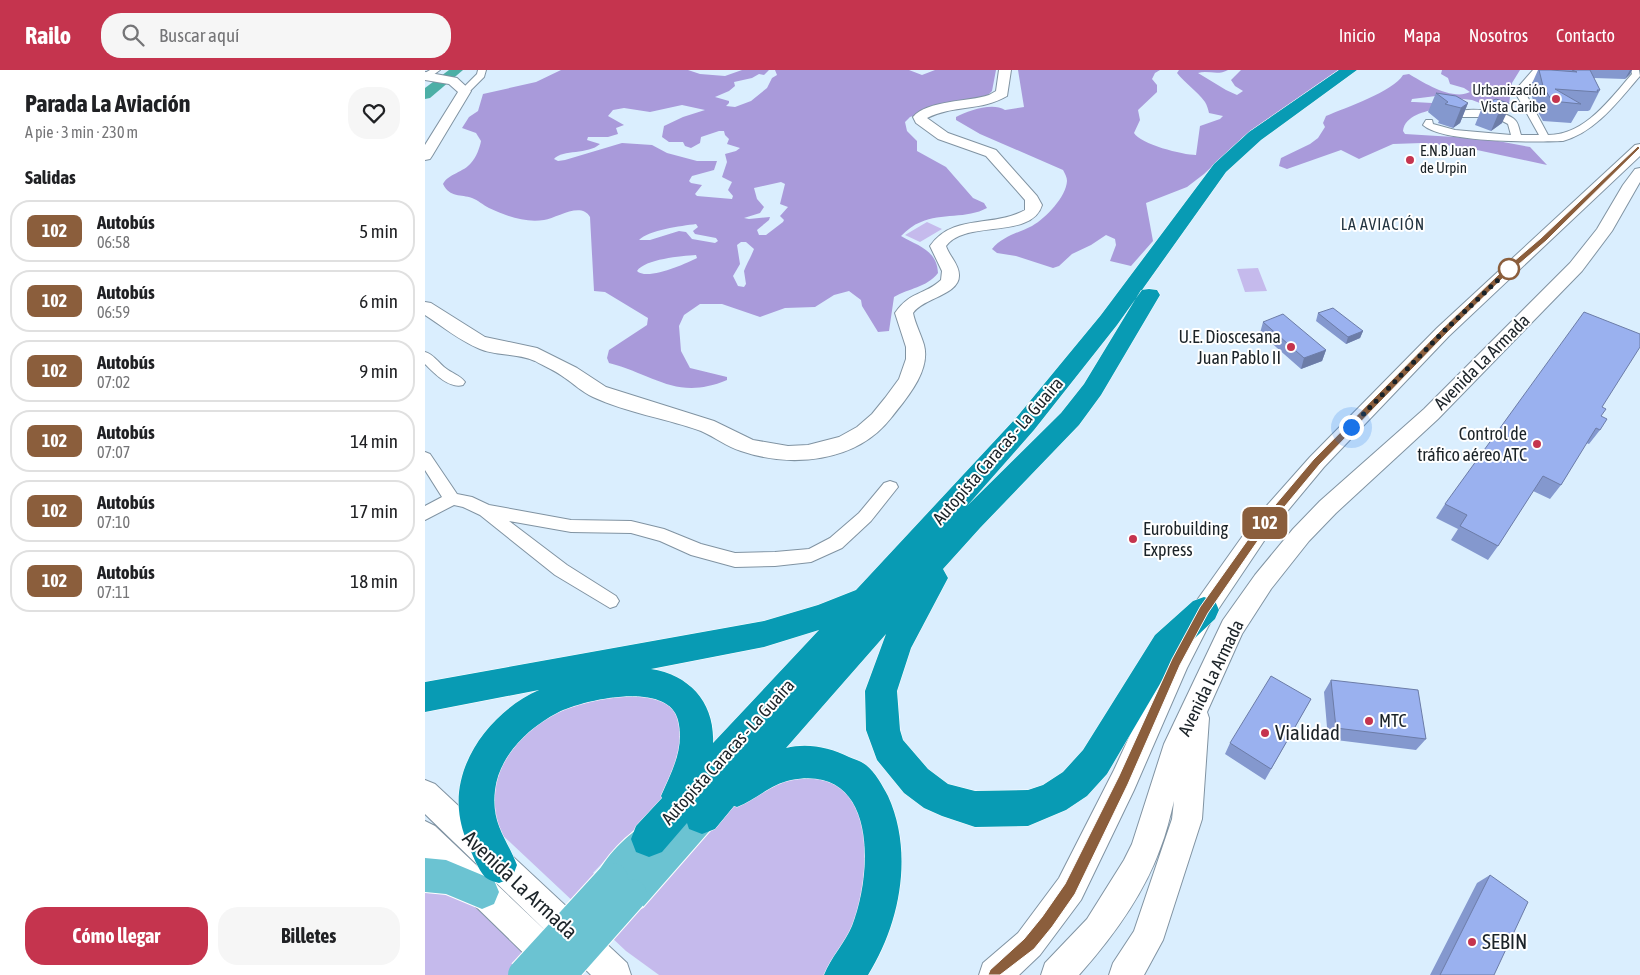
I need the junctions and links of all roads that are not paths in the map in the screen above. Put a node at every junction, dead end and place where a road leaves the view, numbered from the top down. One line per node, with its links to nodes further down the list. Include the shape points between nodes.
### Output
1 (482, 70): 8 (street, via 481,75)
2 (1005, 70): 17 (main road, via 1002,92 996,97 946,107 920,117 943,136 996,157 1032,199 1031,212 1017,221 964,229 942,239 938,246 950,272 948,284 939,291 915,299 903,313 916,351 908,380 888,410 862,434 840,446 810,454 773,452 748,446 707,426 599,392 571,372 536,354 487,345)
3 (1349, 70): 26 (highway, Autopista Caracas - La Guaira, via 1255,136 1220,168 1055,388)
4 (1368, 70): 25 (highway, Autopista Caracas - La Guaira, via 1281,131 1235,172 1152,290 1083,403)
5 (1538, 70): 12 (street, via 1522,88 1521,94)
6 (1637, 73): 12 (street, via 1572,135)
7 (432, 75): 8 (main road)
8 (463, 88): 14 (main road)
9 (1459, 114): 11 (street, via 1489,113 1505,118 1513,123)
10 (1429, 122): 11 (street, via 1428,125 1434,128 1457,133)
11 (1516, 137): 12 (street)
12 (1545, 138)
13 (1640, 148): 16 (main road, Avenida La Armada)
14 (425, 156)
15 (1640, 172): 16 (main road, Avenida La Armada, via 1628,188)
16 (1597, 214): 28 (main road, Avenida La Armada, via 1565,219 1443,332 1317,462 1262,526); 30 (main road, Avenida La Armada, via 1576,267 1431,414 1301,534 1232,628)
17 (425, 307)
18 (425, 356): 19 (street)
19 (457, 382)
20 (425, 458): 22 (street)
21 (890, 487): 23 (street, via 836,543 811,554 775,559 735,560 631,526 571,526)
22 (452, 499): 23 (street); 24 (street)
23 (486, 511): 27 (street, via 566,575)
24 (425, 514)
25 (970, 520): 28 (highway, via 917,604 896,645 881,691 883,730 889,749 916,781 954,804 975,809 1028,808 1054,798 1075,784 1095,762 1166,645); 32 (highway, Autopista Caracas - La Guaira)
26 (866, 598): 29 (highway, via 823,616 765,634); 34 (highway, Autopista Caracas - La Guaira)
27 (610, 601)
28 (1204, 610): 44 (main road, Avenida La Armada, via 1070,889 1029,944)
29 (425, 697)
30 (1197, 704): 38 (main road, via 1187,819); 45 (main road, Avenida La Armada, via 1174,753 1148,840 1135,871 1098,930)
31 (425, 794): 36 (main road, Avenida La Armada)
32 (701, 816): 37 (main road); 43 (highway, via 758,776 789,763 823,763 841,768 866,788 881,823 883,866 880,892 869,932)
33 (425, 836): 36 (main road, Avenida La Armada)
34 (649, 839): 36 (highway, via 687,784 695,758 697,733 694,715 682,696 662,685 636,681 566,694 544,704 512,727 489,755 478,782 477,813); 37 (main road)
35 (425, 875): 36 (main road)
36 (491, 878): 41 (main road, Avenida La Armada); 42 (main road, Avenida La Armada)
37 (621, 887): 39 (main road, bridge); 40 (main road, bridge)
38 (1147, 940): 46 (main road); 47 (main road)
39 (524, 975)
40 (561, 975)
41 (568, 975)
42 (615, 975)
43 (844, 975)
44 (995, 975)
45 (1057, 975)
46 (1125, 975)
47 (1137, 975)

